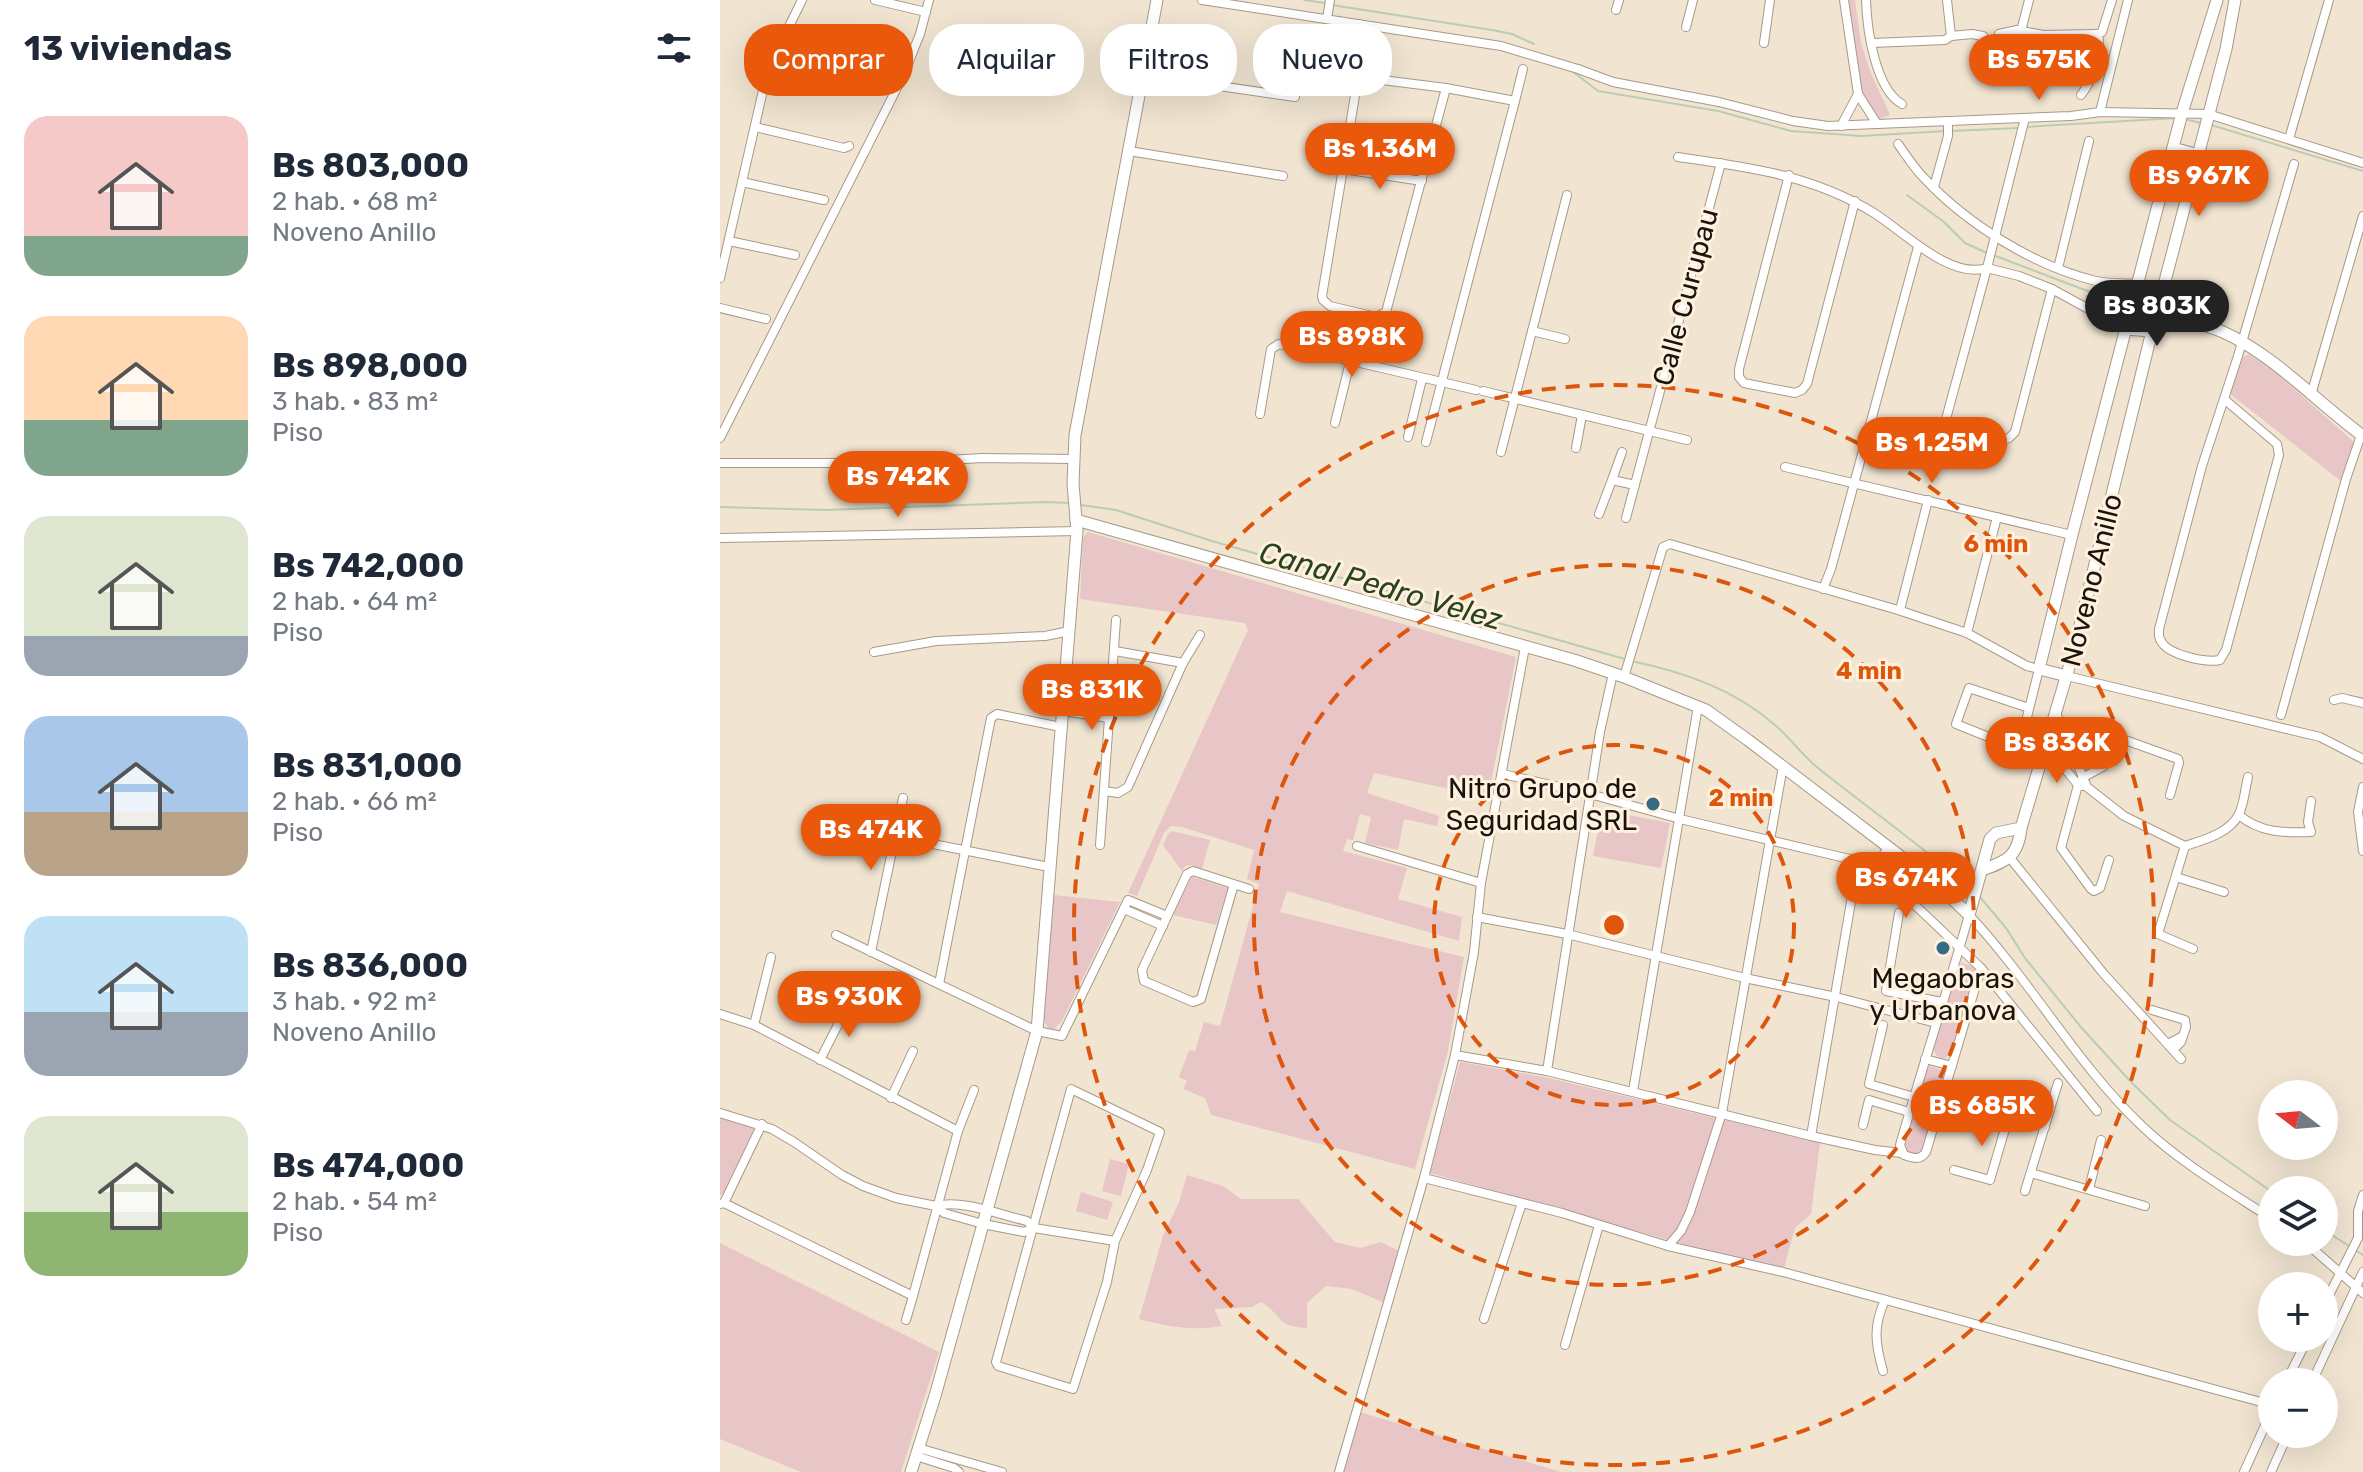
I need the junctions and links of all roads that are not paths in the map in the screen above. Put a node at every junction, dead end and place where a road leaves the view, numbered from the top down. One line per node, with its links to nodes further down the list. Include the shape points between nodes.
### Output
1 (802, 0): 20 (street)
2 (875, 0): 18 (street)
3 (929, 0): 18 (street)
4 (1157, 0): 21 (street)
5 (1202, 0): 19 (street)
6 (1330, 0): 19 (street)
7 (1693, 0): 23 (street)
8 (1770, 0): 29 (street)
9 (1844, 0): 36 (street)
10 (1866, 0): 30 (street)
11 (1947, 0): 28 (street)
12 (2029, 0): 25 (street)
13 (2112, 0): 27 (street)
14 (2128, 0): 44 (street)
15 (2217, 0): 45 (street, Noveno Anillo)
16 (2235, 0): 46 (street)
17 (2329, 0): 52 (street)
18 (926, 12): 103 (street, via 904,74)
19 (1327, 15): 22 (street)
20 (791, 24)
21 (1153, 24)
22 (1359, 24)
23 (1686, 27)
24 (1392, 30): 48 (street, via 1501,46 1613,82 1793,121)
25 (2021, 31): 26 (street); 27 (street)
26 (1999, 34): 28 (street, via 1982,41 1972,34); 31 (street)
27 (2098, 34): 37 (street, via 2094,66)
28 (1951, 36): 30 (street)
29 (1764, 43)
30 (1872, 43): 43 (street, via 1885,86)
31 (2001, 44)
32 (1523, 69): 42 (street)
33 (1392, 81): 34 (street)
34 (1446, 88): 42 (street); 66 (street)
35 (1237, 89): 41 (street)
36 (1858, 94): 47 (street); 48 (street)
37 (2081, 95)
38 (763, 96): 50 (street)
39 (1139, 96): 57 (street)
40 (1355, 96): 63 (street)
41 (1295, 97)
42 (1515, 101): 93 (street)
43 (1902, 104)
44 (2100, 112): 45 (street); 49 (street)
45 (2181, 117): 46 (street); 56 (street, Noveno Anillo)
46 (2206, 121): 52 (street); 58 (street)
47 (1877, 124): 48 (street); 51 (street)
48 (1841, 126)
49 (2023, 126): 51 (street); 73 (street)
50 (755, 127): 55 (street); 67 (street)
51 (1948, 129): 68 (street)
52 (2289, 139): 61 (street)
53 (2089, 141): 78 (street)
54 (1898, 144): 68 (street)
55 (849, 146)
56 (2173, 148): 58 (street); 80 (street, Noveno Anillo)
57 (1129, 151): 65 (street); 109 (street)
58 (2198, 155): 82 (street)
59 (1678, 157): 60 (street)
60 (1721, 163): 64 (street); 100 (street, Calle Curupau)
61 (2363, 163)
62 (2294, 164): 90 (street)
63 (1343, 169): 66 (street); 66 (street, via 1320,300 1376,317 1386,312)
64 (1789, 175): 71 (street); 71 (street, via 1739,369 1744,383 1795,393 1807,384)
65 (1283, 176)
66 (1422, 181)
67 (742, 182): 70 (street); 74 (street)
68 (1934, 187): 73 (street)
69 (1567, 195): 87 (street)
70 (824, 200)
71 (1855, 201): 75 (street)
72 (2363, 216): 94 (street)
73 (1995, 236): 77 (street); 78 (street)
74 (729, 241): 76 (street); 79 (street)
75 (1918, 247): 77 (street, via 1966,269 1980,270); 113 (street)
76 (795, 255)
77 (1988, 264): 81 (street); 81 (street, via 1946,419 1951,430 2002,441 2015,432)
78 (2058, 268): 80 (street, via 2097,282)
79 (720, 278)
80 (2138, 284): 82 (street, via 2151,288); 86 (street, Noveno Anillo)
81 (2052, 289): 86 (street)
82 (2160, 300): 84 (street, Noveno Anillo)
83 (720, 308): 85 (street)
84 (2157, 314): 88 (street, Noveno Anillo); 90 (street)
85 (766, 319)
86 (2125, 329): 88 (street); 120 (street, Noveno Anillo)
87 (1532, 331): 89 (street); 96 (street)
88 (2152, 331): 134 (street, Noveno Anillo)
89 (1565, 339)
90 (2242, 342): 94 (street); 95 (street)
91 (1350, 362): 92 (street); 97 (street, via 1274,346); 99 (street)
92 (1422, 379): 93 (street); 102 (street)
93 (1442, 383): 96 (street); 105 (street)
94 (2311, 395): 101 (street)
95 (2224, 399): 95 (street, via 2159,629 2162,645 2213,661 2226,650 2279,455 2277,444)
96 (1515, 400): 98 (street); 107 (street)
97 (1260, 414)
98 (1582, 415): 100 (street); 106 (street)
99 (1335, 423)
100 (1650, 431): 104 (street); 114 (street, Calle Curupau)
101 (2362, 436): 142 (street)
102 (1408, 437)
103 (720, 438)
104 (1687, 440)
105 (1426, 442)
106 (1576, 448)
107 (1501, 452)
108 (1622, 452): 112 (street)
109 (1073, 459): 110 (street); 119 (street)
110 (720, 463)
111 (1785, 467): 113 (street)
112 (1612, 480): 114 (street); 116 (street)
113 (1853, 484): 115 (street); 122 (street)
114 (1635, 485): 118 (street, Calle Curupau)
115 (1928, 500): 117 (street); 123 (street)
116 (1599, 514)
117 (1997, 517): 120 (street); 126 (street)
118 (1626, 518)
119 (1076, 520): 121 (street); 125 (street); 128 (street)
120 (2072, 535): 132 (street, Noveno Anillo)
121 (720, 538)
122 (1823, 589): 123 (street); 133 (street, via 1666,545)
123 (1900, 610): 126 (street)
124 (1116, 620): 129 (street)
125 (1070, 631): 130 (street, via 936,641); 138 (street)
126 (1967, 633): 132 (street)
127 (1200, 635): 131 (street)
128 (1525, 647): 133 (street); 150 (street)
129 (1115, 651): 131 (street); 139 (street)
130 (874, 652)
131 (1183, 663): 154 (street, via 1128,787 1118,793)
132 (2039, 669): 134 (street); 140 (street)
133 (1621, 673): 137 (street); 155 (street, via 1600,732)
134 (2067, 676): 141 (street, Noveno Anillo); 148 (street, via 2308,733)
135 (2334, 700): 136 (street)
136 (2363, 703)
137 (1698, 706): 149 (street); 160 (street)
138 (1064, 708): 139 (street); 143 (street); 145 (street)
139 (1110, 708): 143 (street)
140 (2029, 708): 144 (street); 146 (street, via 1969,688 1956,724)
141 (2056, 713): 147 (street, Noveno Anillo); 152 (street)
142 (2281, 715)
143 (1109, 718): 154 (street)
144 (2026, 721)
145 (1061, 727): 170 (street, via 997,714 991,718); 174 (street)
146 (1996, 740)
147 (2043, 750): 152 (street); 162 (street, Noveno Anillo)
148 (2363, 759)
149 (1783, 766): 164 (street); 168 (street)
150 (1503, 774): 155 (street); 178 (street)
151 (2248, 777): 159 (street)
152 (2082, 784): 156 (street, via 2104,766 2114,736 2178,759); 167 (street, via 2124,816); 172 (street, via 2061,848 2094,891 2100,888)
153 (2363, 787): 169 (street, via 2358,812)
154 (1104, 791): 165 (street)
155 (1590, 794): 160 (street); 188 (street)
156 (2170, 795)
157 (903, 798): 163 (street)
158 (2311, 801): 159 (street, via 2311,832 2271,831)
159 (2239, 815): 167 (street, via 2207,839)
160 (1680, 819): 164 (street); 193 (street)
161 (842, 826): 163 (street)
162 (2021, 828): 171 (street, Noveno Anillo); 176 (street, via 1992,836)
163 (895, 837): 170 (street); 192 (street)
164 (1769, 841): 173 (street); 196 (street)
165 (1100, 845)
166 (1357, 846): 178 (street)
167 (2185, 846): 177 (street)
168 (1888, 848): 175 (street); 183 (street)
169 (2363, 851)
170 (966, 852): 174 (street); 197 (street)
171 (2010, 858): 176 (street); 207 (street)
172 (2109, 860)
173 (1858, 861): 175 (street); 198 (street)
174 (1049, 867): 206 (street)
175 (1874, 868): 190 (street)
176 (1980, 876): 183 (street)
177 (2176, 877): 181 (street); 191 (street, via 2158,934)
178 (1481, 883): 186 (street)
179 (1234, 884): 180 (street); 185 (street, via 1189,872); 187 (street, via 1198,1002 1142,978)
180 (1249, 889)
181 (2224, 892)
182 (1126, 904): 185 (street); 187 (street); 206 (street, via 1062,1036)
183 (1970, 908): 190 (street); 246 (street, via 2091,1068 2145,1129)
184 (1899, 913): 199 (street, via 1886,991)
185 (1167, 916): 187 (street)
186 (1477, 917): 188 (street); 209 (street)
187 (1163, 926)
188 (1567, 934): 193 (street); 214 (street)
189 (836, 935): 192 (street)
190 (1960, 948): 195 (street); 199 (street)
191 (2193, 949)
192 (871, 952): 197 (street)
193 (1656, 955): 196 (street); 218 (street)
194 (771, 957): 204 (street)
195 (1981, 968): 213 (street); 223 (street)
196 (1745, 978): 198 (street); 226 (street)
197 (939, 984): 206 (street)
198 (1836, 997): 203 (street); 233 (street)
199 (1942, 1002): 203 (street)
200 (848, 1005): 212 (street)
201 (2152, 1010): 207 (street, via 2187,1024 2181,1042)
202 (720, 1014): 204 (street)
203 (1936, 1023): 210 (street)
204 (754, 1025): 212 (street)
205 (1883, 1025): 219 (street, via 1869,1084)
206 (1037, 1031): 247 (street)
207 (2170, 1047): 211 (street)
208 (913, 1051): 221 (street)
209 (1455, 1055): 214 (street); 238 (street)
210 (1925, 1059): 213 (street); 219 (street)
211 (2181, 1059)
212 (820, 1060): 221 (street)
213 (1952, 1066): 216 (street)
214 (1547, 1071): 218 (street)
215 (2058, 1083): 227 (street)
216 (1947, 1084): 220 (street); 222 (street)
217 (974, 1090): 232 (street)
218 (1633, 1091): 226 (street)
219 (1914, 1097): 224 (street)
220 (1943, 1097): 228 (street); 235 (street, via 1926,1152 1916,1159)
221 (891, 1098): 232 (street)
222 (2012, 1105): 227 (street); 228 (street)
223 (2097, 1111)
224 (1909, 1112): 230 (street, via 1869,1100); 235 (street)
225 (720, 1113): 229 (street)
226 (1722, 1113): 233 (street); 253 (street, via 1690,1212)
227 (2048, 1115): 231 (street)
228 (2008, 1116): 231 (street); 236 (street, via 1990,1180)
229 (762, 1124): 242 (street); 244 (street, via 863,1186)
230 (1863, 1125)
231 (2045, 1127): 237 (street)
232 (958, 1131): 244 (street)
233 (1811, 1136): 235 (street)
234 (2101, 1140): 239 (street)
235 (1901, 1153)
236 (1954, 1170)
237 (2031, 1173): 239 (street); 240 (street)
238 (1424, 1178): 243 (street); 274 (street)
239 (2089, 1189): 245 (street)
240 (2025, 1191)
241 (2363, 1195): 251 (street)
242 (722, 1203): 260 (street)
243 (1522, 1203): 249 (street); 262 (street)
244 (936, 1206): 247 (street, via 948,1203); 248 (street); 260 (street)
245 (2145, 1206)
246 (2258, 1210)
247 (986, 1211): 248 (street); 250 (street, via 1027,1221)
248 (983, 1224): 250 (street, via 1024,1232); 270 (street)
249 (1599, 1225): 253 (street); 264 (street)
250 (1034, 1228): 252 (street); 252 (street, via 1071,1089 1160,1132); 252 (street, via 996,1365 1073,1389)
251 (2359, 1239): 255 (street)
252 (1115, 1241)
253 (1668, 1246): 261 (street)
254 (2321, 1256): 255 (street)
255 (2340, 1273): 257 (street); 258 (street)
256 (2362, 1273): 258 (street)
257 (2338, 1277)
258 (2355, 1287): 259 (street); 265 (street)
259 (2363, 1293)
260 (913, 1296): 263 (street)
261 (1885, 1300): 266 (street, via 1876,1325); 267 (street)
262 (1484, 1319)
263 (906, 1320)
264 (1565, 1345)
265 (2318, 1368)
266 (1883, 1371)
267 (2258, 1403)
268 (2258, 1440): 275 (street)
269 (2282, 1448): 276 (street)
270 (917, 1452): 271 (street); 272 (street); 273 (street)
271 (911, 1472)
272 (959, 1472)
273 (1002, 1472)
274 (1339, 1472)
275 (2244, 1472)
276 (2271, 1472)

